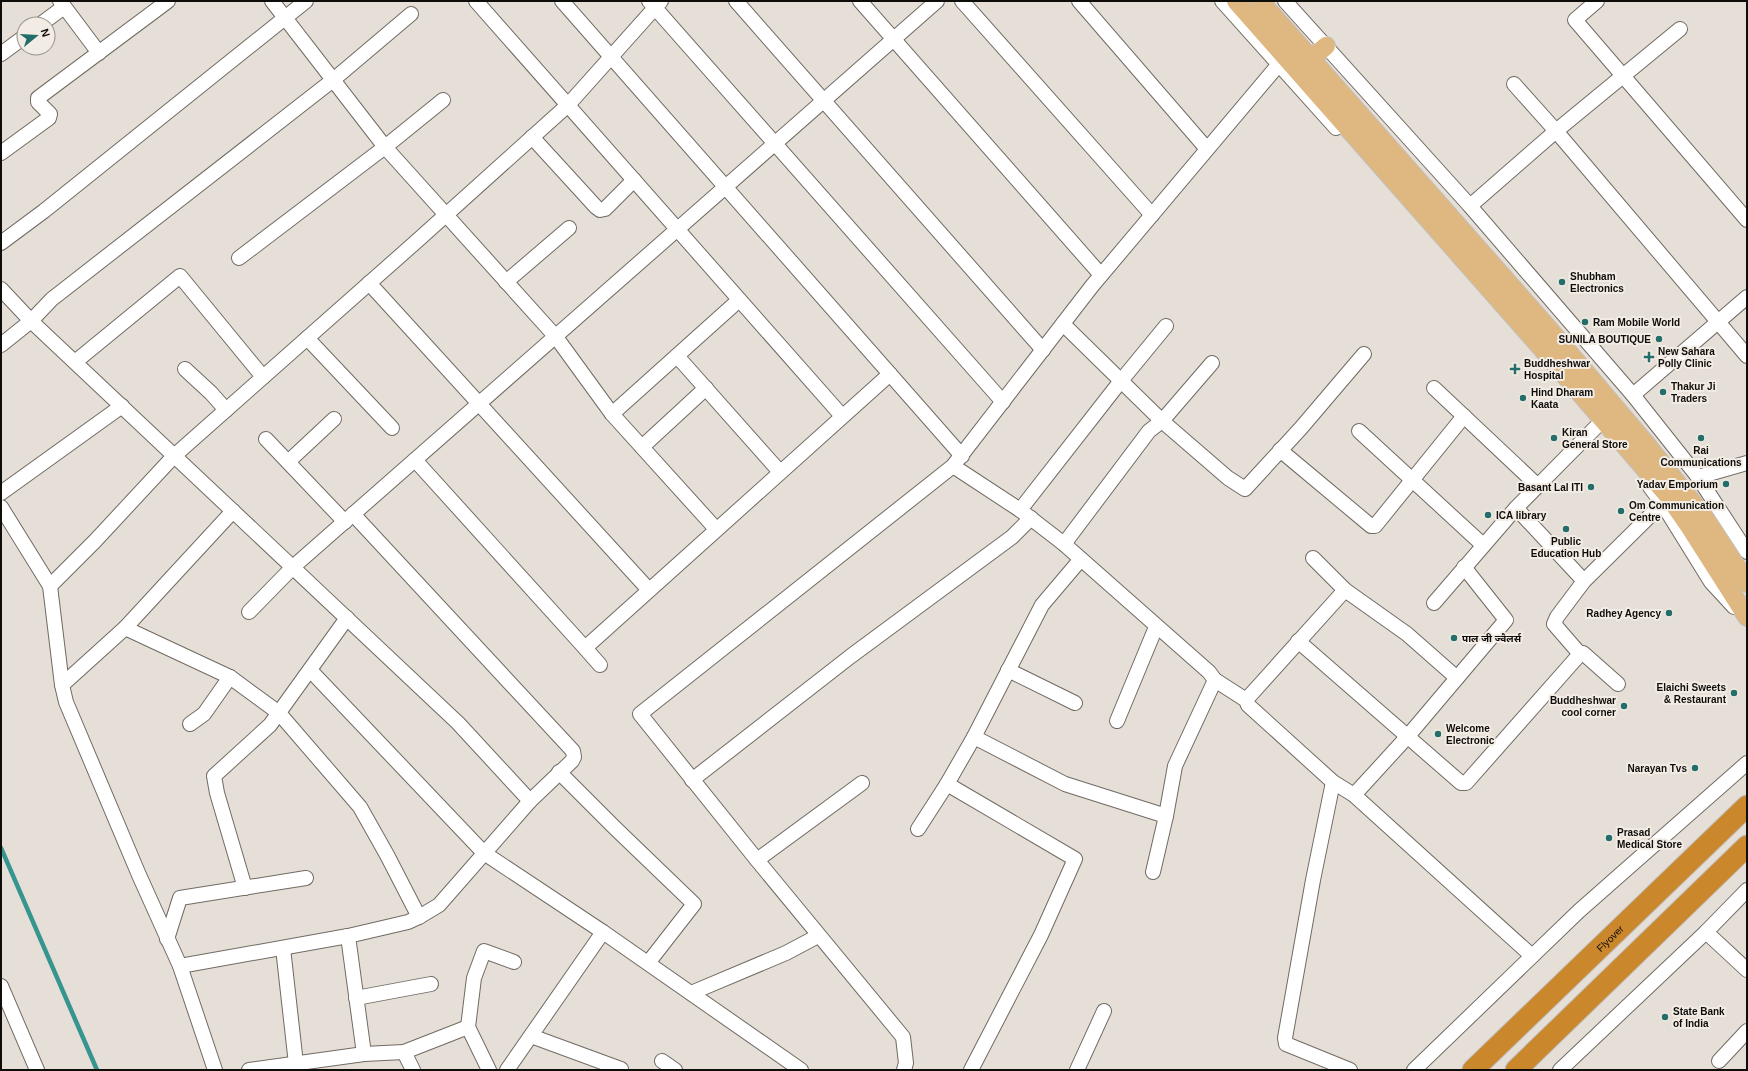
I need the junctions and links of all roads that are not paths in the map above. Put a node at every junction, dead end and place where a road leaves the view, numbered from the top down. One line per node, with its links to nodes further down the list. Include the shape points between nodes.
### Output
1 (168, 1): 25 (street)
2 (272, 1): 20 (street)
3 (306, 1): 20 (street)
4 (476, 1): 35 (street)
5 (562, 1): 27 (street)
6 (736, 1): 34 (street)
7 (860, 1): 22 (street)
8 (937, 1): 22 (street)
9 (962, 1): 46 (street)
10 (1079, 1): 40 (street)
11 (1222, 1): 29 (street)
12 (1236, 1): 29 (main road)
13 (1260, 1): 28 (main road)
14 (1285, 1): 24 (street)
15 (1597, 1): 30 (street, via 1574,20)
16 (655, 3): 27 (street); 38 (street)
17 (62, 4): 19 (street); 25 (street)
18 (411, 14): 31 (street)
19 (49, 16)
20 (284, 17): 31 (street); 50 (street, via 44,212)
21 (1680, 29): 30 (street)
22 (893, 39): 34 (street); 52 (street)
23 (16, 43): 26 (street)
24 (1326, 46): 28 (main road); 44 (street)
25 (99, 53): 41 (street, via 38,98 38,102 50,114 49,118)
26 (1, 54)
27 (611, 57): 35 (street); 43 (street)
28 (1311, 59): 119 (main road, via 1547,327 1646,444 1704,517)
29 (1282, 61): 40 (street); 87 (street, via 1353,147); 103 (main road, via 1548,355)
30 (1624, 75): 36 (street); 47 (street)
31 (333, 80): 39 (street); 58 (street, via 52,299)
32 (1514, 84): 36 (street)
33 (443, 100): 39 (street)
34 (824, 101): 38 (street); 65 (street)
35 (568, 105): 37 (street); 42 (street)
36 (1556, 131): 44 (street); 59 (street)
37 (532, 137): 42 (street, via 600,210 605,209); 45 (street)
38 (775, 144): 43 (street); 78 (street)
39 (385, 147): 45 (street); 51 (street)
40 (1207, 149): 46 (street)
41 (1, 153)
42 (634, 180): 49 (street)
43 (725, 187): 49 (street); 72 (street)
44 (1470, 206): 77 (street)
45 (446, 214): 53 (street); 54 (street)
46 (1152, 215): 52 (street)
47 (1747, 220)
48 (569, 228): 53 (street)
49 (677, 229): 57 (street); 62 (street)
50 (1, 243)
51 (239, 258)
52 (1101, 275): 60 (street)
53 (506, 282): 62 (street)
54 (369, 283): 63 (street); 79 (street)
55 (1, 289): 58 (street)
56 (1747, 297): 59 (street)
57 (739, 300): 67 (street); 83 (street)
58 (31, 321): 64 (street); 69 (street)
59 (1718, 321): 68 (street); 77 (street)
60 (1063, 324): 65 (street); 74 (street)
61 (1166, 326): 74 (street)
62 (556, 337): 79 (street); 82 (street)
63 (307, 338): 73 (street); 88 (street)
64 (1, 345)
65 (1043, 350): 78 (street)
66 (1364, 354): 92 (street)
67 (677, 356): 75 (street); 82 (street)
68 (1747, 356)
69 (75, 362): 73 (street, via 180,276); 80 (street)
70 (1212, 363): 86 (street)
71 (185, 369): 81 (street)
72 (890, 374): 83 (street); 95 (street)
73 (263, 377): 81 (street)
74 (1120, 382): 86 (street); 106 (street)
75 (706, 388): 91 (street); 98 (street)
76 (1434, 388): 84 (street)
77 (1633, 394): 99 (street)
78 (1003, 402): 95 (street)
79 (479, 404): 94 (street); 121 (street)
80 (122, 406): 93 (street); 102 (street)
81 (226, 410): 93 (street)
82 (612, 414): 91 (street)
83 (842, 416): 98 (street)
84 (1464, 416): 100 (street); 101 (street)
85 (334, 419): 96 (street)
86 (1162, 421): 92 (street, via 1228,478 1245,489); 111 (street, via 1149,431)
87 (1599, 424): 101 (street); 103 (street)
88 (392, 428)
89 (1359, 431): 100 (street)
90 (266, 439): 96 (street)
91 (642, 447): 110 (street)
92 (1280, 450): 100 (street, via 1371,526 1375,526)
93 (174, 456): 107 (street); 120 (street)
94 (415, 460): 108 (street); 130 (street)
95 (957, 461): 106 (street); 149 (street, via 640,714)
96 (288, 462): 108 (street)
97 (1747, 463): 99 (street)
98 (780, 472): 110 (street)
99 (1698, 477): 113 (street)
100 (1412, 481): 112 (street)
101 (1538, 486): 105 (street)
102 (1, 493)
103 (1665, 500): 118 (street); 126 (main road, via 1689,526)
104 (1, 507): 120 (street)
105 (1516, 508): 112 (street); 118 (street)
106 (1020, 510): 109 (street)
107 (233, 512): 117 (street); 128 (street)
108 (349, 518): 117 (street); 148 (street, via 573,751 572,761)
109 (1031, 518): 111 (street); 149 (street, via 1012,537 851,656)
110 (716, 529): 121 (street)
111 (1064, 544): 115 (street)
112 (1483, 545): 116 (street)
113 (1747, 552)
114 (1313, 558): 122 (street)
115 (1081, 559): 127 (street); 134 (street, via 1042,604)
116 (1464, 566): 123 (street); 136 (street, via 1506,620)
117 (293, 567): 124 (street); 125 (street)
118 (1584, 581): 131 (street, via 1554,624)
119 (1747, 582)
120 (50, 586): 139 (street)
121 (649, 590): 130 (street)
122 (1344, 590): 129 (street); 136 (street, via 1407,634)
123 (1434, 603)
124 (249, 612)
125 (347, 618): 133 (street); 154 (street, via 458,723)
126 (1747, 619)
127 (1156, 627): 137 (street, via 1209,672); 143 (street)
128 (125, 628): 135 (street); 139 (street)
129 (1298, 641): 140 (street); 145 (street)
130 (584, 648): 132 (street)
131 (1580, 654): 138 (street, via 1583,653); 145 (street, via 1466,783 1461,783)
132 (600, 665)
133 (310, 670): 142 (street); 159 (street)
134 (1008, 670): 141 (street); 146 (street)
135 (230, 676): 142 (street); 144 (street, via 204,714)
136 (1457, 678): 145 (street)
137 (1214, 680): 140 (street); 156 (street, via 1175,766)
138 (1618, 684)
139 (62, 685): 170 (street, via 66,702)
140 (1246, 700): 150 (street, via 1248,705)
141 (1075, 703)
142 (279, 713): 163 (street, via 270,725 214,776); 165 (street, via 360,807)
143 (1117, 721)
144 (190, 724)
145 (1408, 736): 153 (street)
146 (974, 737): 152 (street); 156 (street, via 1066,784)
147 (1747, 763): 172 (street, via 1579,911)
148 (559, 772): 154 (street); 174 (street, via 694,904)
149 (692, 780): 160 (street)
150 (1333, 782): 153 (street); 202 (street, via 1285,1038 1286,1044)
151 (862, 783): 160 (street)
152 (947, 784): 157 (street); 200 (street, via 1075,859 1041,935)
153 (1354, 795): 172 (street)
154 (530, 801): 159 (street)
155 (1747, 806): 204 (highway, Flyover)
156 (1166, 816): 161 (street)
157 (918, 829)
158 (1747, 846): 205 (highway)
159 (484, 854): 165 (street, via 439,905); 166 (street)
160 (757, 860): 169 (street)
161 (1153, 872)
162 (306, 878): 163 (street)
163 (245, 888): 170 (street, via 180,898)
164 (1747, 890): 167 (street)
165 (420, 917): 168 (street)
166 (603, 932): 174 (street); 184 (street)
167 (1706, 932): 176 (street); 206 (street)
168 (348, 936): 171 (street); 180 (street)
169 (818, 936): 179 (street); 199 (street, via 903,1037 906,1064)
170 (167, 939): 175 (street)
171 (283, 948): 175 (street); 189 (street)
172 (1532, 956): 203 (street)
173 (514, 962): 182 (street, via 484,951 474,978)
174 (648, 963): 179 (street)
175 (180, 966): 192 (street)
176 (1747, 970)
177 (431, 984): 180 (street)
178 (1, 986): 191 (street)
179 (692, 993): 198 (street)
180 (356, 998): 186 (street)
181 (1104, 1011): 201 (street)
182 (468, 1027): 185 (street); 195 (street)
183 (1747, 1032): 187 (street)
184 (531, 1036): 190 (street); 196 (street)
185 (404, 1052): 186 (street); 194 (street)
186 (364, 1054): 189 (street)
187 (1719, 1060)
188 (662, 1061): 197 (street)
189 (296, 1064): 193 (street)
190 (621, 1069)
191 (37, 1070)
192 (215, 1070)
193 (249, 1070)
194 (413, 1070)
195 (489, 1070)
196 (507, 1070)
197 (675, 1070)
198 (801, 1070)
199 (904, 1070)
200 (971, 1070)
201 (1077, 1070)
202 (1350, 1070)
203 (1414, 1070)
204 (1472, 1070)
205 (1516, 1070)
206 (1560, 1070)

